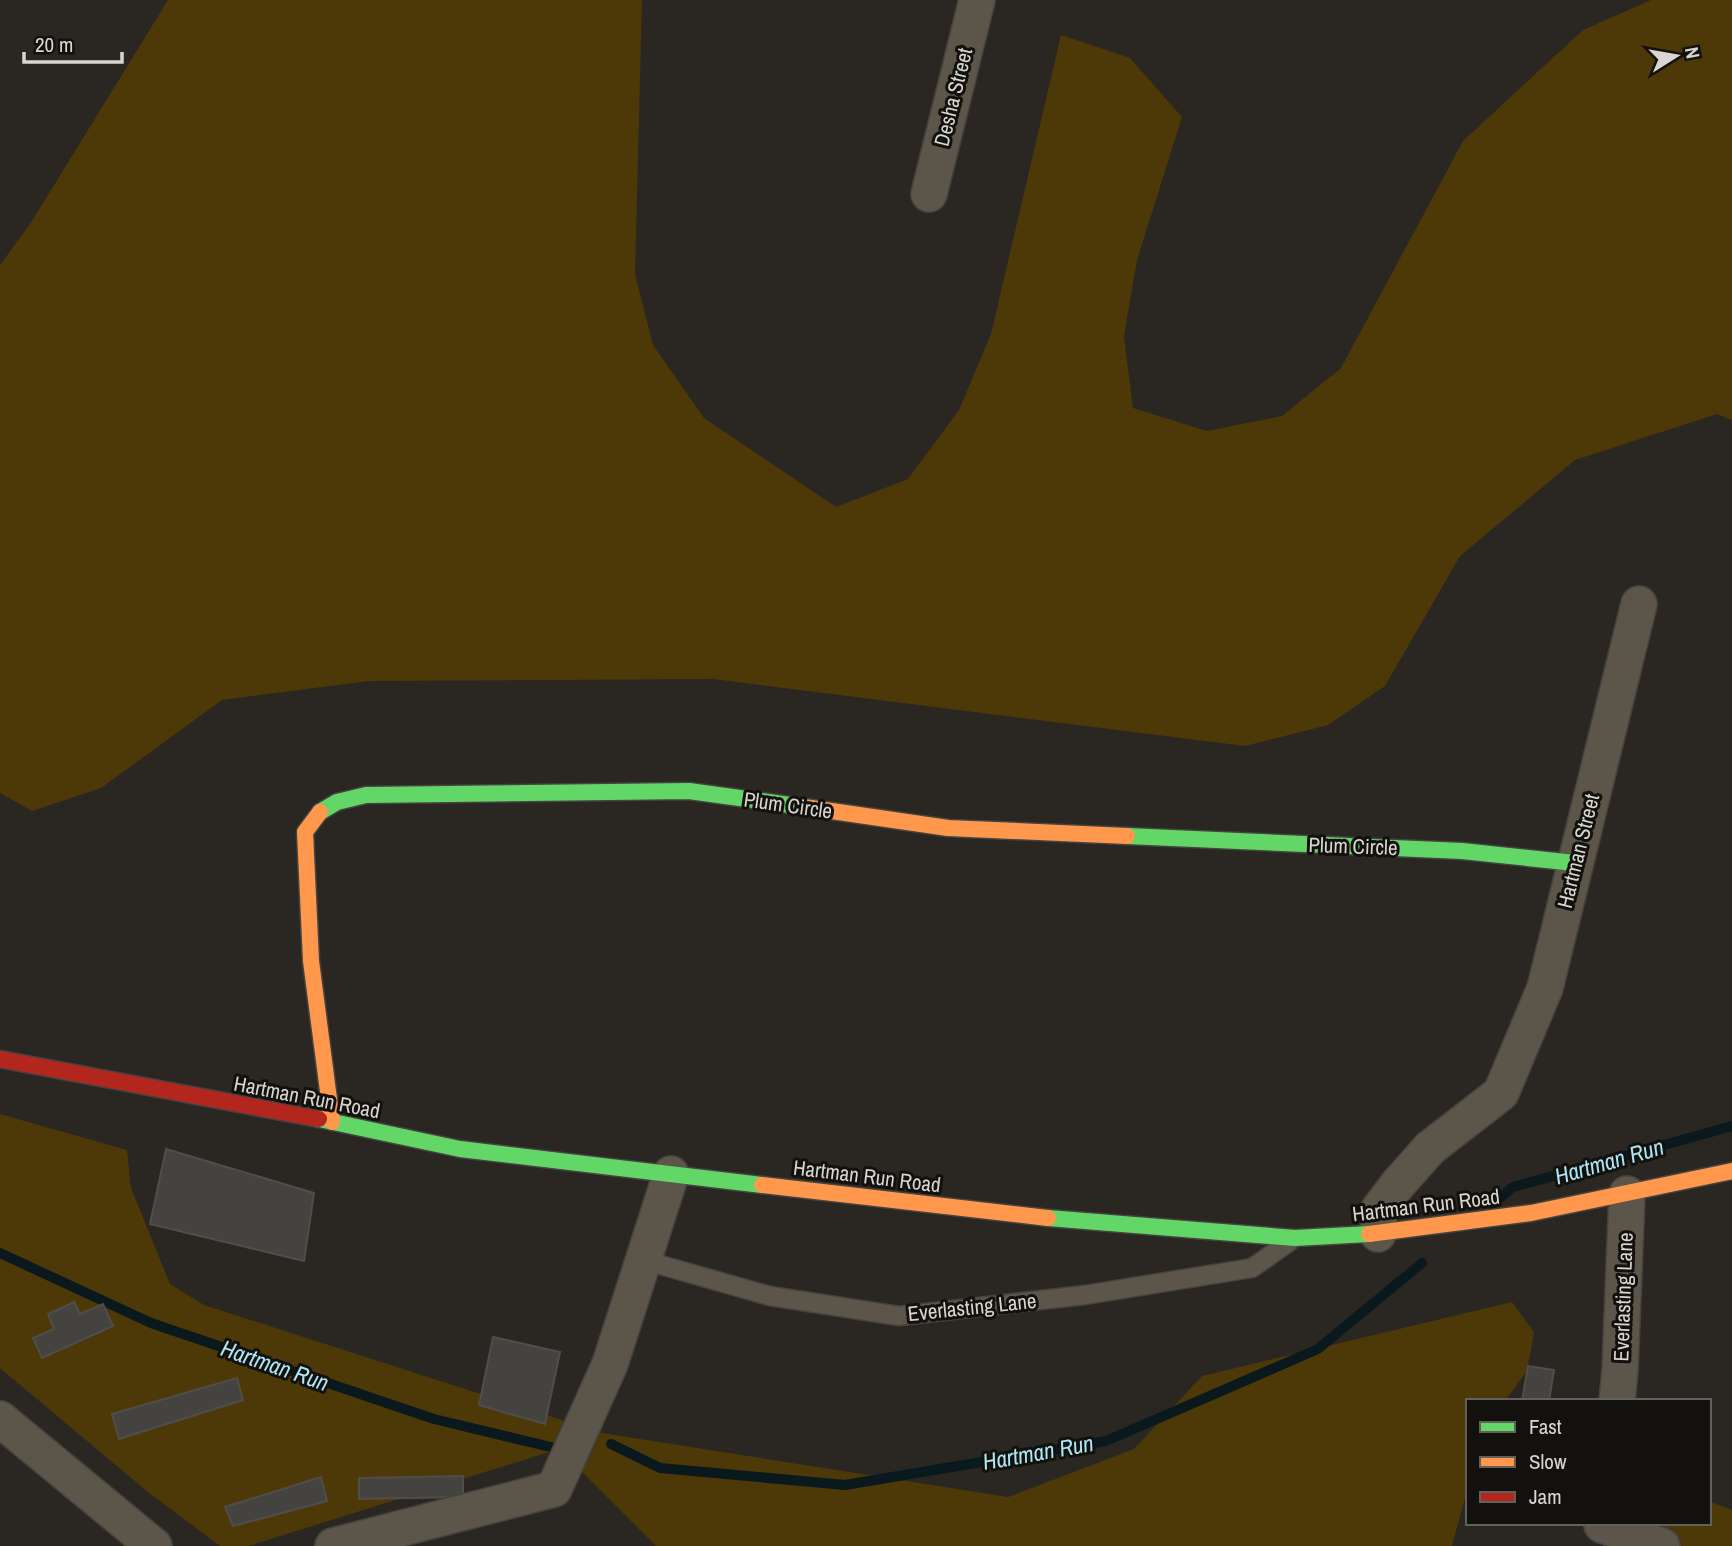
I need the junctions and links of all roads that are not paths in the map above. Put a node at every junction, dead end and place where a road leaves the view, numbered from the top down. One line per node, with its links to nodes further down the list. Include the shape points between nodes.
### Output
1 (977, 0): 2 (street, Desha Street)
2 (929, 194)
3 (1639, 604): 4 (street, Hartman Street)
4 (1575, 863): 6 (main road, Plum Circle, via 1462,850 948,828 689,791 338,799 314,816 305,832 311,961); 10 (street, Hartman Street, via 1545,988 1501,1093 1430,1148 1406,1175 1379,1209)
5 (0, 1059): 6 (main road, Hartman Run Road)
6 (332, 1122): 8 (main road, Hartman Run Road, via 460,1149)
7 (1732, 1171): 9 (main road, Hartman Run Road)
8 (671, 1174): 11 (main road, Hartman Run Road, via 1043,1218); 12 (street)
9 (1627, 1194): 10 (main road, Hartman Run Road, via 1531,1213); 13 (street, Everlasting Lane)
10 (1378, 1234): 11 (main road, Hartman Run Road)
11 (1295, 1238): 12 (lane, Everlasting Lane, via 1252,1268 1084,1295 899,1316 770,1296)
12 (643, 1260): 17 (street, via 610,1364 554,1489)
13 (1617, 1399)
14 (0, 1419): 16 (street)
15 (1601, 1531): 18 (street)
16 (154, 1546)
17 (332, 1546)
18 (1662, 1546)

